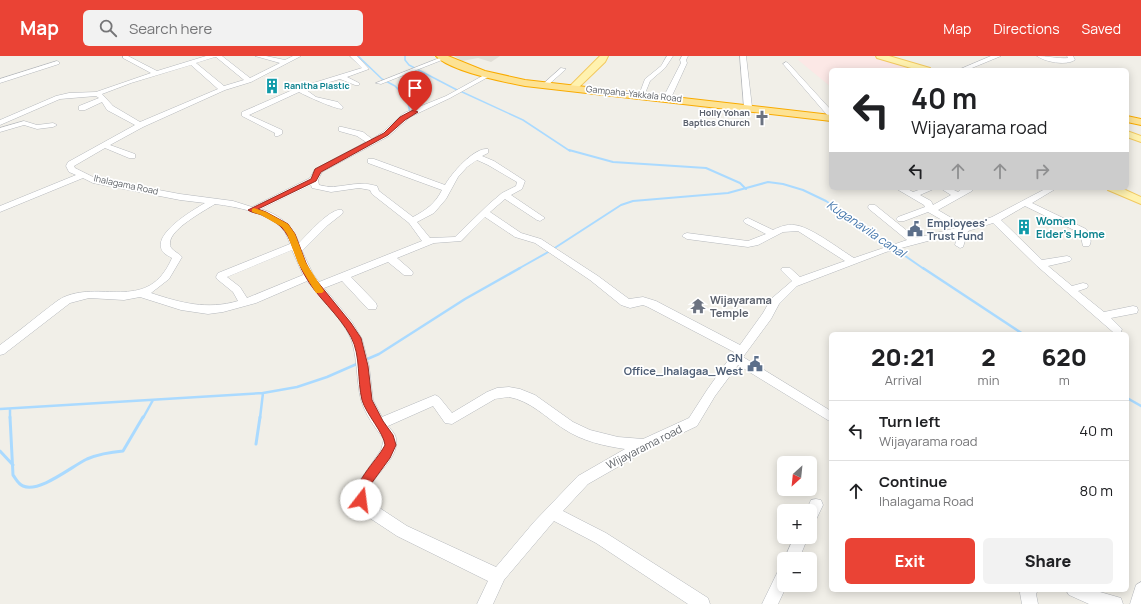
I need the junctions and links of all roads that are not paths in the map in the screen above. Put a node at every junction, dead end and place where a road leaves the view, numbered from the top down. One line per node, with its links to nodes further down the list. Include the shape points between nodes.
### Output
1 (218, 56): 27 (street)
2 (258, 56): 16 (street)
3 (298, 56): 16 (street, Ihalagama Road)
4 (353, 56): 25 (street, via 366,69)
5 (604, 56): 31 (main road)
6 (670, 56): 34 (street, via 663,68 646,81)
7 (685, 56): 36 (street)
8 (743, 56): 38 (street)
9 (880, 56): 20 (main road)
10 (998, 56): 21 (street)
11 (1040, 56): 12 (street, via 1067,62 1072,60)
12 (1070, 56)
13 (125, 57): 23 (street)
14 (207, 57): 18 (street)
15 (443, 57): 24 (highway, Gampaha-Yakkala Road, via 470,70); 28 (street)
16 (284, 62): 27 (street, Ihalagama Road)
17 (57, 63): 26 (street)
18 (192, 63): 23 (street); 32 (street)
19 (786, 64): 40 (street)
20 (920, 68)
21 (966, 68)
22 (563, 69): 30 (street)
23 (158, 74): 35 (street, via 129,82)
24 (488, 75): 30 (highway, Gampaha-Yakkala Road); 52 (street, via 407,115 386,134)
25 (340, 76): 29 (street); 33 (street)
26 (0, 81)
27 (249, 81): 32 (street, Ihalagama Road)
28 (379, 83)
29 (357, 84)
30 (545, 85): 31 (highway, Gampaha-Yakkala Road)
31 (573, 88): 34 (highway, Gampaha-Yakkala Road)
32 (222, 89): 46 (street, Ihalagama Road)
33 (299, 89): 37 (street, via 314,98); 49 (street, via 244,114 279,132)
34 (642, 95): 36 (highway, Gampaha-Yakkala Road)
35 (100, 96): 39 (street); 44 (street, via 58,97); 46 (street, via 110,108)
36 (667, 98): 38 (highway, Gampaha-Yakkala Road)
37 (339, 107)
38 (748, 107): 41 (highway, Gampaha-Yakkala Road)
39 (82, 108)
40 (829, 112)
41 (829, 118)
42 (1129, 118): 43 (highway)
43 (1141, 121)
44 (0, 123)
45 (53, 125): 48 (street, via 37,127 24,123)
46 (140, 125): 53 (street, Ihalagama Road)
47 (342, 129): 52 (street, via 360,134)
48 (0, 130)
49 (278, 134)
50 (1129, 135): 51 (main road)
51 (1141, 139)
52 (372, 142): 57 (street, via 318,171)
53 (103, 145): 54 (street); 56 (street, Ihalagama Road, via 70,166)
54 (132, 156)
55 (370, 161): 58 (street)
56 (82, 175): 70 (street, Ihalagama Road, via 109,184); 72 (street)
57 (314, 180): 75 (street); 82 (street, via 315,186 329,190 356,186 374,188 375,192)
58 (447, 189): 65 (street, via 464,165 481,154 521,181 518,188); 82 (street, via 432,211)
59 (902, 190): 67 (street)
60 (927, 190): 67 (street)
61 (948, 190): 66 (street)
62 (967, 190): 66 (street)
63 (1049, 190): 71 (street, Wijayarama road)
64 (1116, 190): 69 (main road)
65 (505, 195): 78 (street); 79 (street)
66 (957, 195): 76 (street)
67 (913, 196): 76 (street, via 928,203)
68 (0, 200): 72 (street)
69 (1141, 201)
70 (213, 202): 75 (street, Ihalagama Road); 104 (street, via 180,222 168,237 166,250 177,257 174,264 166,276)
71 (1026, 203): 81 (street, Wijayarama road); 89 (street, via 1083,231)
72 (10, 205): 74 (street)
73 (872, 207): 87 (street)
74 (0, 209)
75 (252, 210): 91 (street, Ihalagama Road, via 264,213 285,226)
76 (931, 210): 80 (street, via 927,209); 84 (street)
77 (339, 212): 91 (street)
78 (485, 213): 88 (street, via 458,239 436,239); 111 (street, via 518,236 538,241 625,302 630,304 643,301 652,304)
79 (540, 218)
80 (901, 219)
81 (995, 219): 84 (street, Wijayarama road); 95 (street)
82 (412, 221): 88 (street)
83 (748, 221): 85 (street)
84 (964, 229): 87 (street, Wijayarama road); 90 (street)
85 (772, 233): 86 (street, via 755,243 748,244); 94 (street, via 793,226)
86 (687, 236)
87 (914, 241): 94 (street, Wijayarama road)
88 (428, 242): 92 (street)
89 (1086, 244)
90 (960, 245)
91 (296, 249): 98 (street, Ihalagama Road); 105 (street, via 222,275 224,280 240,292)
92 (389, 257): 97 (street); 99 (street)
93 (1067, 259): 95 (street)
94 (852, 261): 100 (street, Wijayarama road)
95 (1040, 264): 103 (street)
96 (786, 270): 100 (street)
97 (408, 273)
98 (309, 276): 102 (street, Ihalagama Road); 105 (street)
99 (344, 276): 102 (street); 106 (street)
100 (798, 281): 111 (street, Wijayarama road, via 780,296)
101 (1083, 286): 103 (street)
102 (317, 287): 113 (street, Ihalagama Road, via 356,338 363,366 367,400)
103 (1069, 290): 108 (street)
104 (143, 294): 105 (street, via 195,309 215,310); 110 (street, via 74,296)
105 (244, 302)
106 (372, 306)
107 (1133, 310): 108 (street)
108 (1101, 316): 109 (street)
109 (1117, 329)
110 (0, 351)
111 (739, 355): 112 (street); 114 (street, Wijayarama road, via 693,422)
112 (829, 416)
113 (379, 424): 114 (street, via 435,400 449,419 487,397 508,392 522,394 561,422 592,437); 116 (street, via 390,438 390,445 363,486 361,500 364,506 417,539 493,575)
114 (644, 445): 115 (street, Wijayarama road, via 583,480)
115 (553, 513): 116 (street, Wijayarama road); 122 (street, via 601,538)
116 (499, 575): 121 (street, Wijayarama road)
117 (777, 589): 123 (street)
118 (1141, 590): 126 (street)
119 (1028, 592): 124 (street)
120 (1079, 592): 125 (street)
121 (485, 604)
122 (702, 604)
123 (770, 604)
124 (1030, 604)
125 (1115, 604)
126 (1138, 604)

